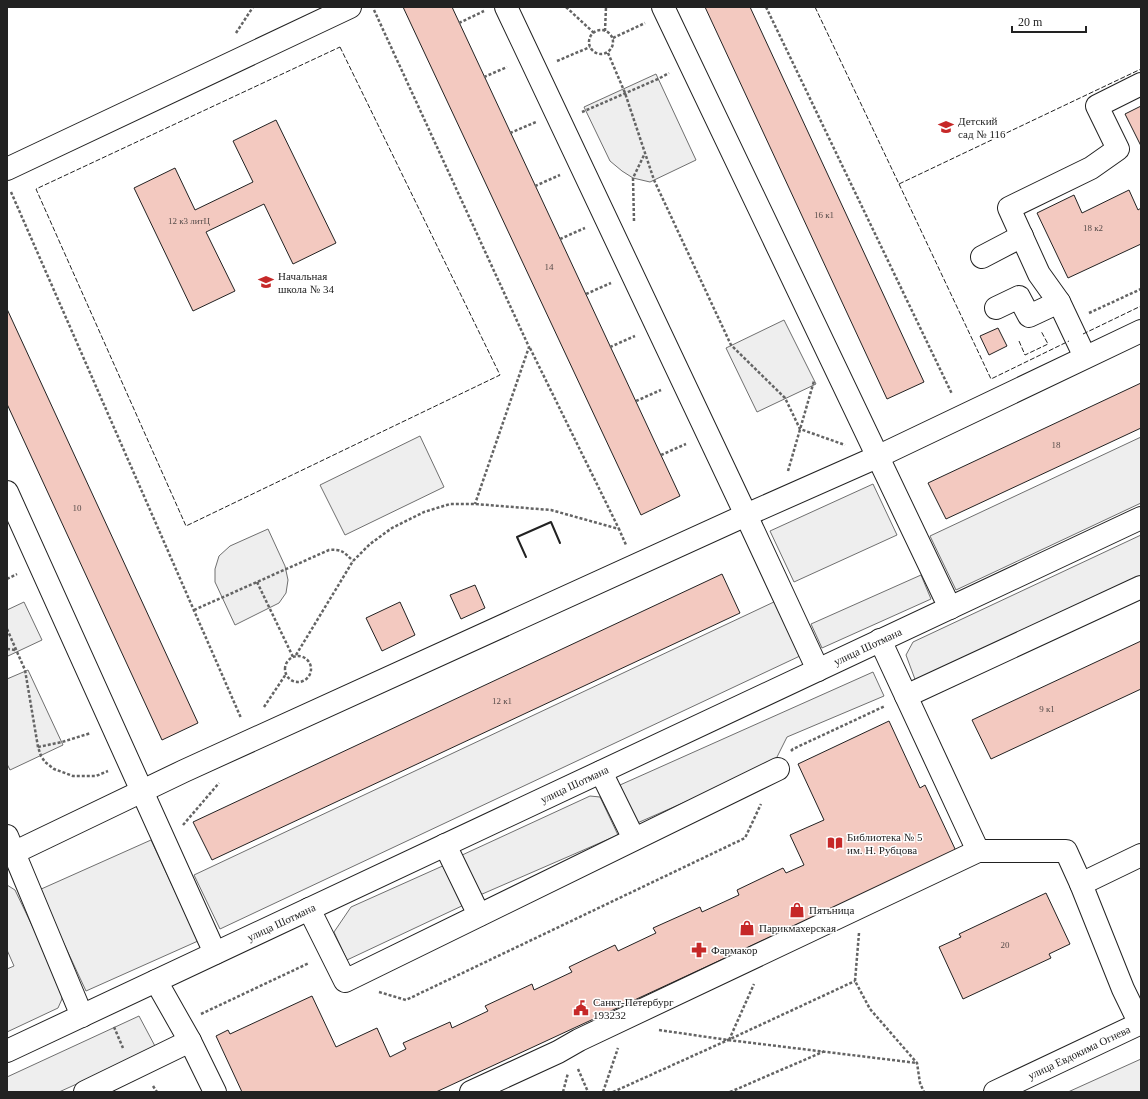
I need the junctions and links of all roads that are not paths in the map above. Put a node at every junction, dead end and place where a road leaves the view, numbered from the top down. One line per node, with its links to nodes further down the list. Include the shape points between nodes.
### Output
1 (350, 7): 5 (street)
2 (496, 9): 14 (street)
3 (656, 14): 12 (street, via 825,346)
4 (1141, 84): 6 (street, via 1097,106 1118,149 1091,168 1009,208)
5 (7, 169)
6 (1022, 236): 7 (street); 8 (street, via 1039,274)
7 (982, 257)
8 (1059, 302): 9 (street, via 1029,316 1020,296); 11 (street)
9 (996, 308)
10 (1141, 330): 11 (street)
11 (1085, 358): 12 (street)
12 (878, 457): 14 (street); 17 (street)
13 (7, 492): 23 (street)
14 (746, 515): 19 (street); 23 (street)
15 (1141, 518): 17 (street, улица Шотмана)
16 (1141, 587): 20 (street)
17 (950, 608): 18 (street, улица Шотмана)
18 (880, 640): 19 (street, улица Шотмана); 20 (street)
19 (818, 670): 22 (street, улица Шотмана)
20 (906, 696): 27 (street)
21 (778, 768): 24 (street)
22 (601, 772): 24 (street); 25 (street, улица Шотмана)
23 (141, 791): 26 (street); 32 (street)
24 (634, 839): 31 (street)
25 (445, 845): 30 (street, улица Шотмана); 31 (street)
26 (9, 848): 34 (street)
27 (978, 851): 29 (street, via 1066,851); 40 (street)
28 (1141, 855): 29 (street)
29 (1081, 884): 35 (street, via 1123,989)
30 (309, 909): 31 (street, via 345,981); 32 (street, улица Шотмана)
31 (480, 915)
32 (215, 953): 33 (street, улица Шотмана)
33 (156, 981): 34 (street, улица Шотмана); 36 (street)
34 (82, 1016): 37 (street, улица Шотмана)
35 (1140, 1023): 41 (street, улица Евдокима Огнева)
36 (186, 1032): 38 (street); 39 (street)
37 (7, 1051)
38 (85, 1092)
39 (215, 1092)
40 (471, 1092)
41 (995, 1092)

